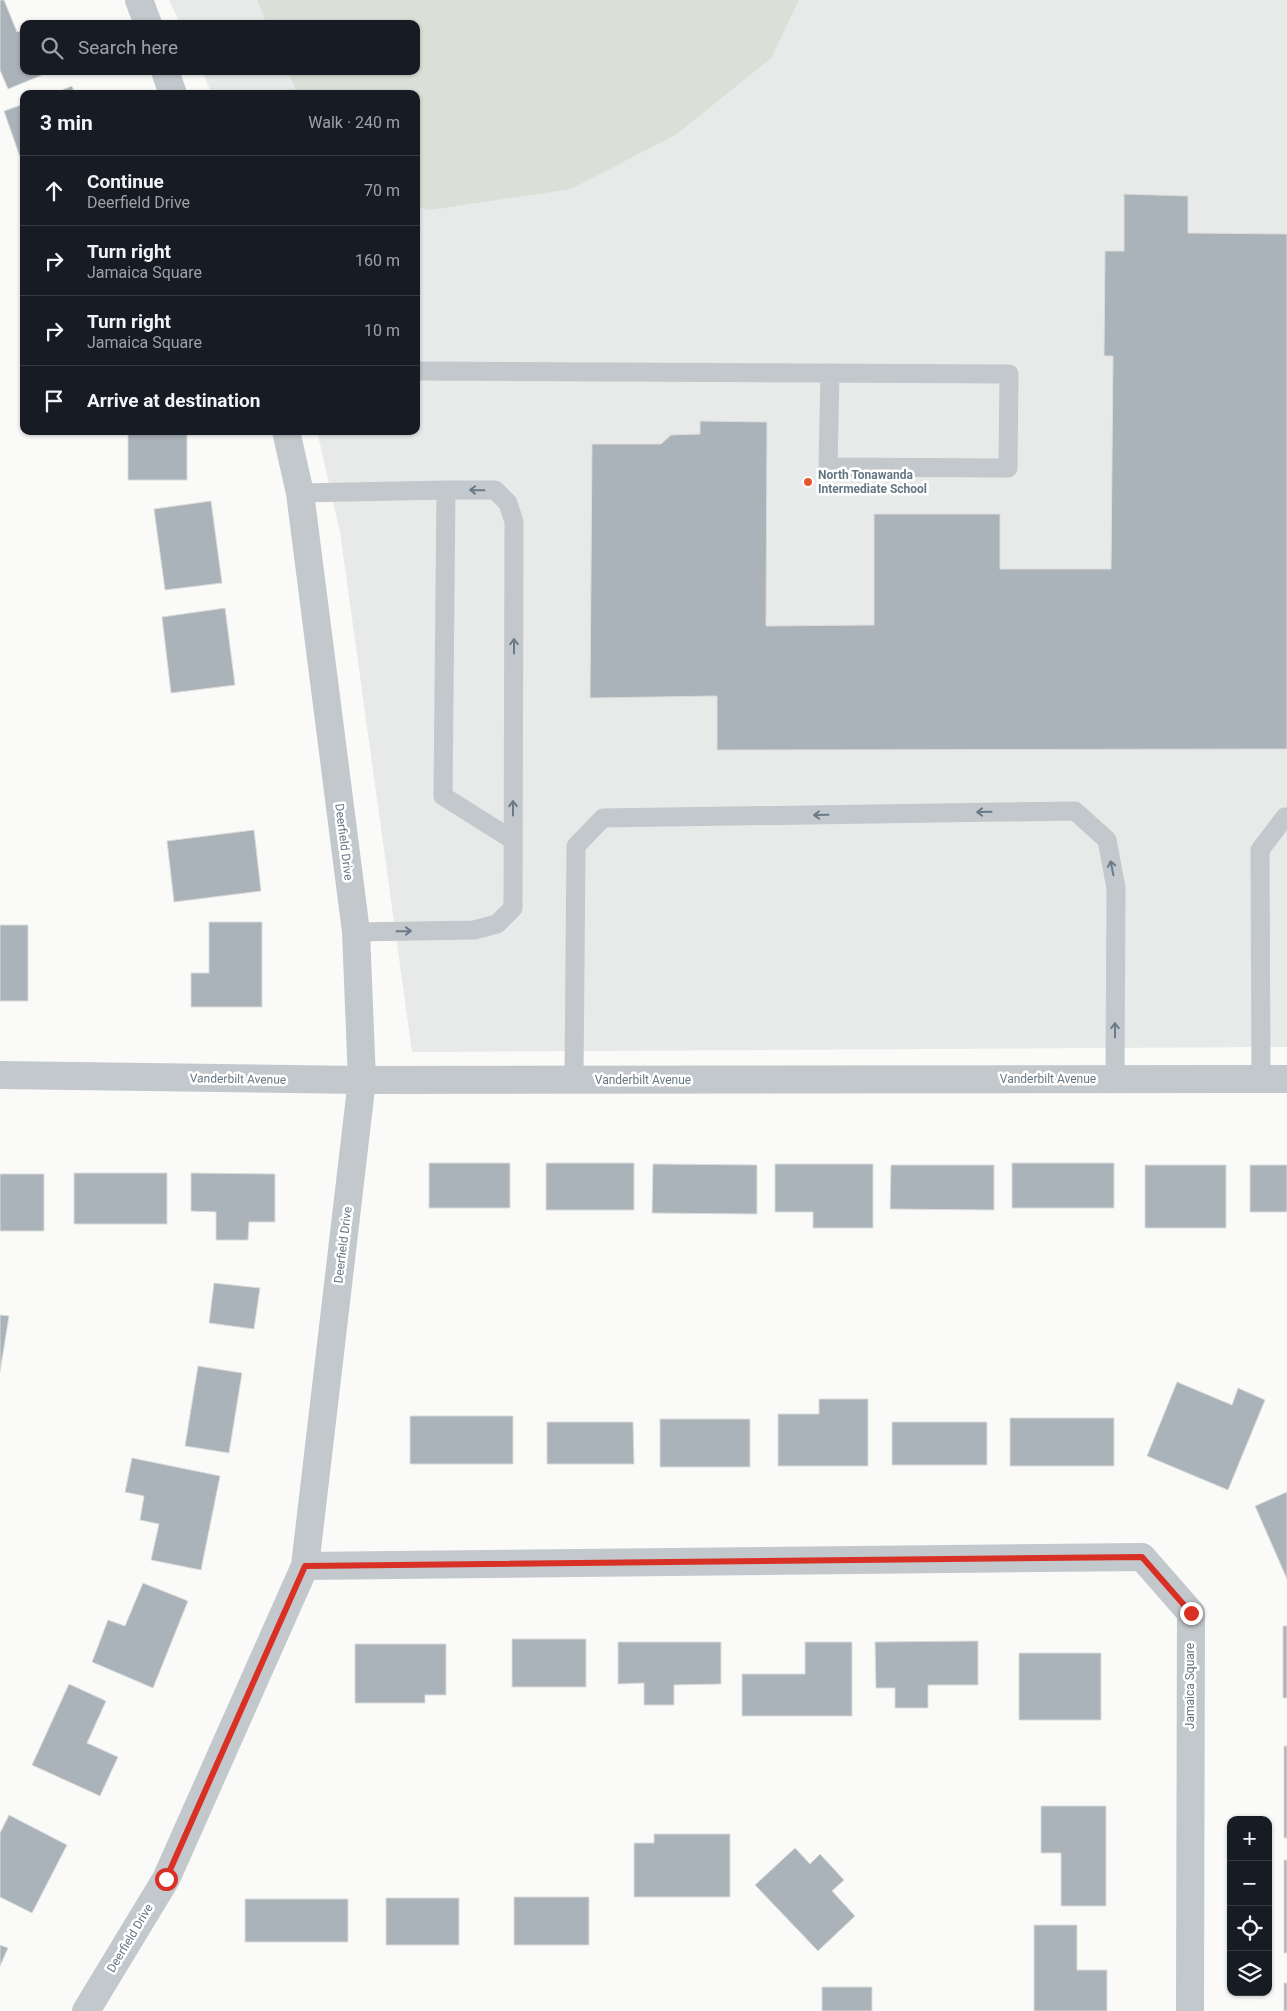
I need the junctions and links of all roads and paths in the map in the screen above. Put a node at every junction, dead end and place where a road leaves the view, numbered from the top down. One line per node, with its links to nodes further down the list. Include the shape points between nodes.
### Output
1 (139, 0): 2 (street)
2 (146, 20)
3 (166, 75): 4 (street)
4 (172, 90)
5 (420, 371): 6 (lane)
6 (830, 373): 6 (lane, via 1009,374 1008,468 828,467)
7 (287, 435): 9 (street, Deerfield Drive)
8 (446, 490): 9 (lane); 11 (lane, via 443,796); 11 (lane, one-way to 8, via 514,522 508,503 495,490)
9 (300, 493): 12 (street, Deerfield Drive)
10 (1287, 817): 15 (lane, via 1260,850)
11 (513, 840): 12 (lane, one-way to 11, via 474,930 496,924 513,908)
12 (356, 932): 16 (street, Deerfield Drive)
13 (0, 1075): 16 (street, Vanderbilt Avenue)
14 (1115, 1079): 15 (street, Vanderbilt Avenue); 17 (street, Vanderbilt Avenue); 17 (lane, one-way to 17, via 1116,888 1107,840 1075,811 602,818 576,846)
15 (1274, 1079)
16 (362, 1080): 17 (street, Vanderbilt Avenue); 18 (street, Deerfield Drive)
17 (574, 1080)
18 (305, 1566): 19 (street, Deerfield Drive, via 166,1879); 20 (street, Jamaica Square, via 1142,1557 1191,1613)
19 (86, 2011)
20 (1190, 2011)

